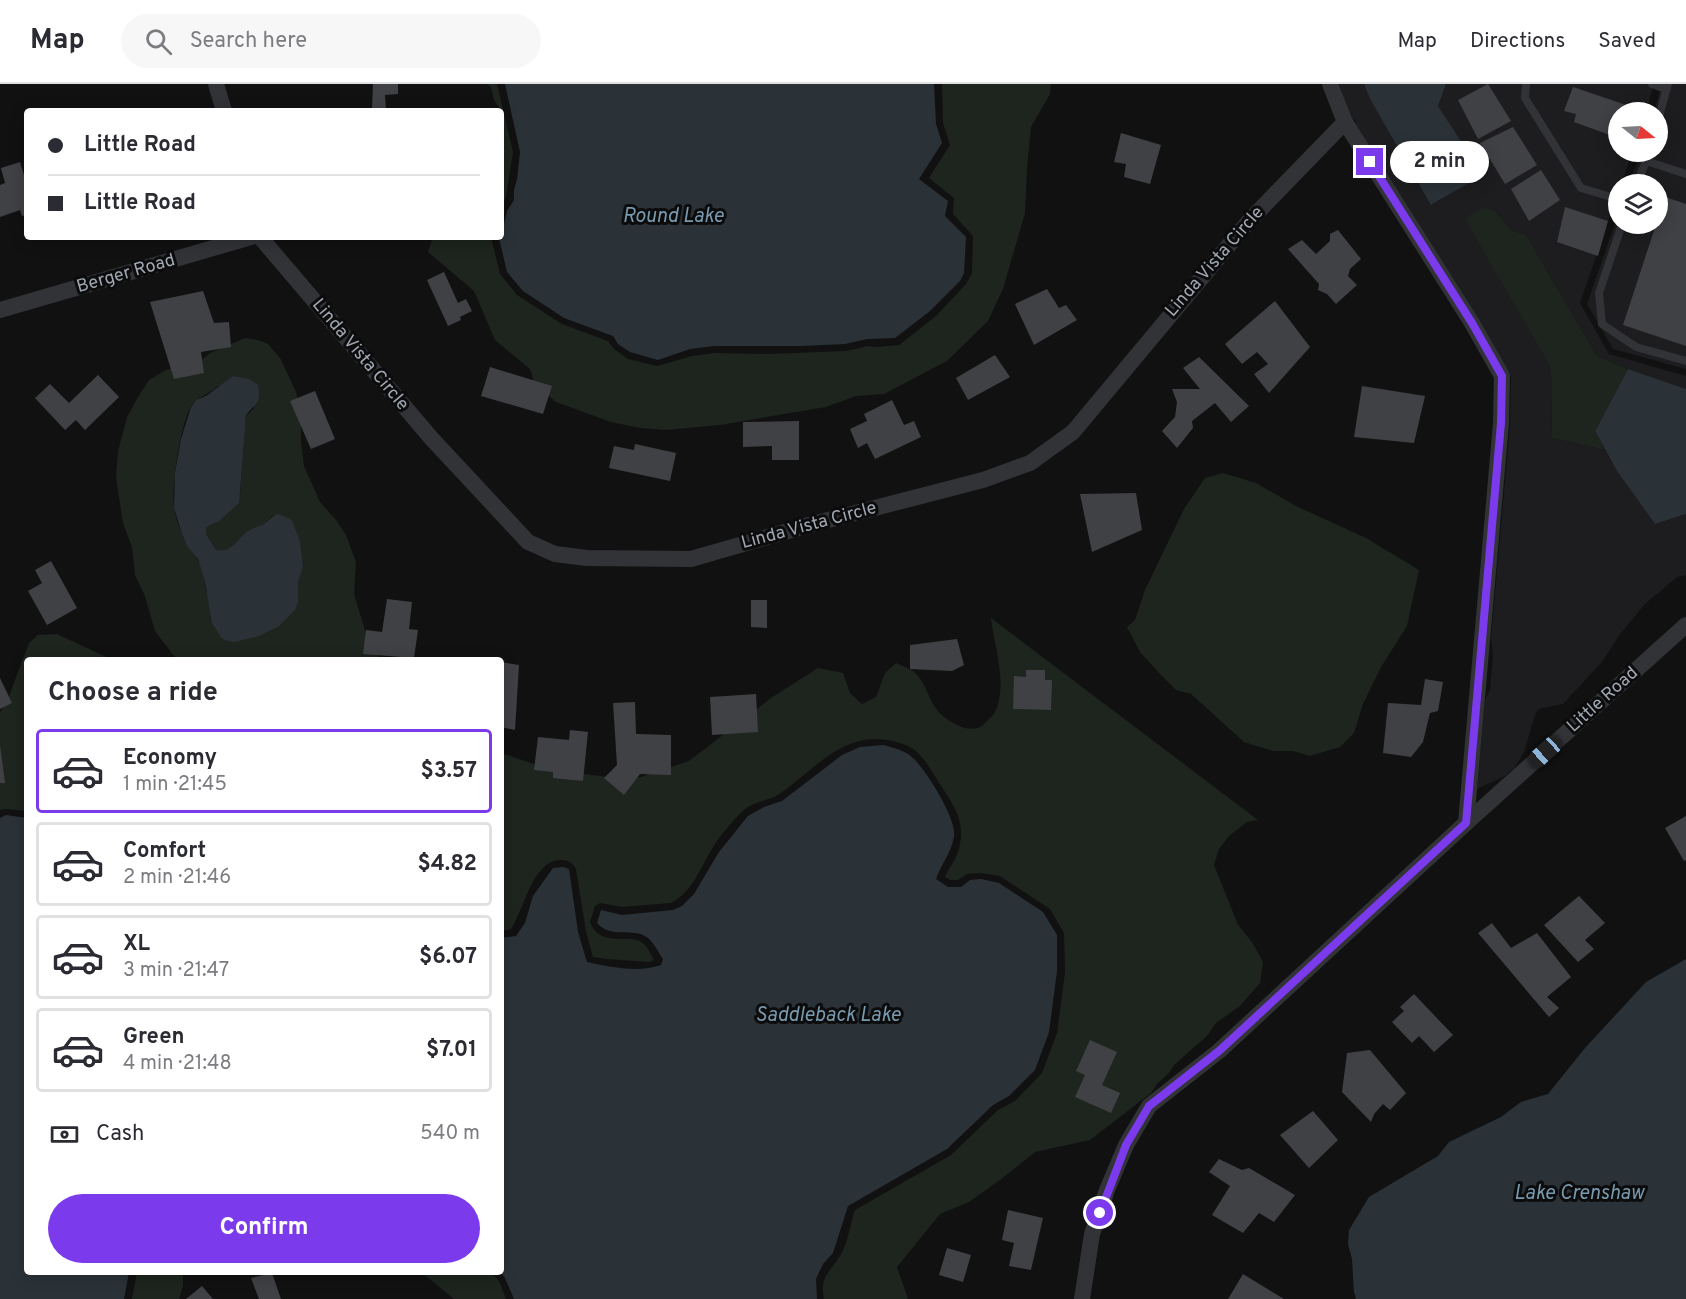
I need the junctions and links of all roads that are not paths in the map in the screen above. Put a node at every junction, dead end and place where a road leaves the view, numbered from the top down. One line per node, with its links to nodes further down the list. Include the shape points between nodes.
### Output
1 (216, 84): 7 (street)
2 (1330, 84): 8 (street)
3 (1526, 84): 11 (lane, via 1525,98 1581,188)
4 (1652, 84): 5 (lane)
5 (1667, 86): 6 (lane)
6 (1663, 102)
7 (223, 108)
8 (1345, 122): 14 (street, Linda Vista Circle, via 1249,221 1073,432 1030,463 983,480 691,559 587,558 555,554 528,542 432,440); 18 (street, via 1502,376)
9 (1661, 162): 10 (lane)
10 (1686, 174)
11 (1608, 196)
12 (1619, 234): 16 (lane, via 1599,293 1602,324 1636,347)
13 (241, 240): 15 (street, Berger Road)
14 (263, 240)
15 (0, 310)
16 (1686, 361)
17 (1686, 625): 18 (street, Little Road)
18 (1466, 823): 19 (street, Little Road, via 1219,1051 1149,1106 1126,1145 1107,1190 1092,1234)
19 (1082, 1299)

